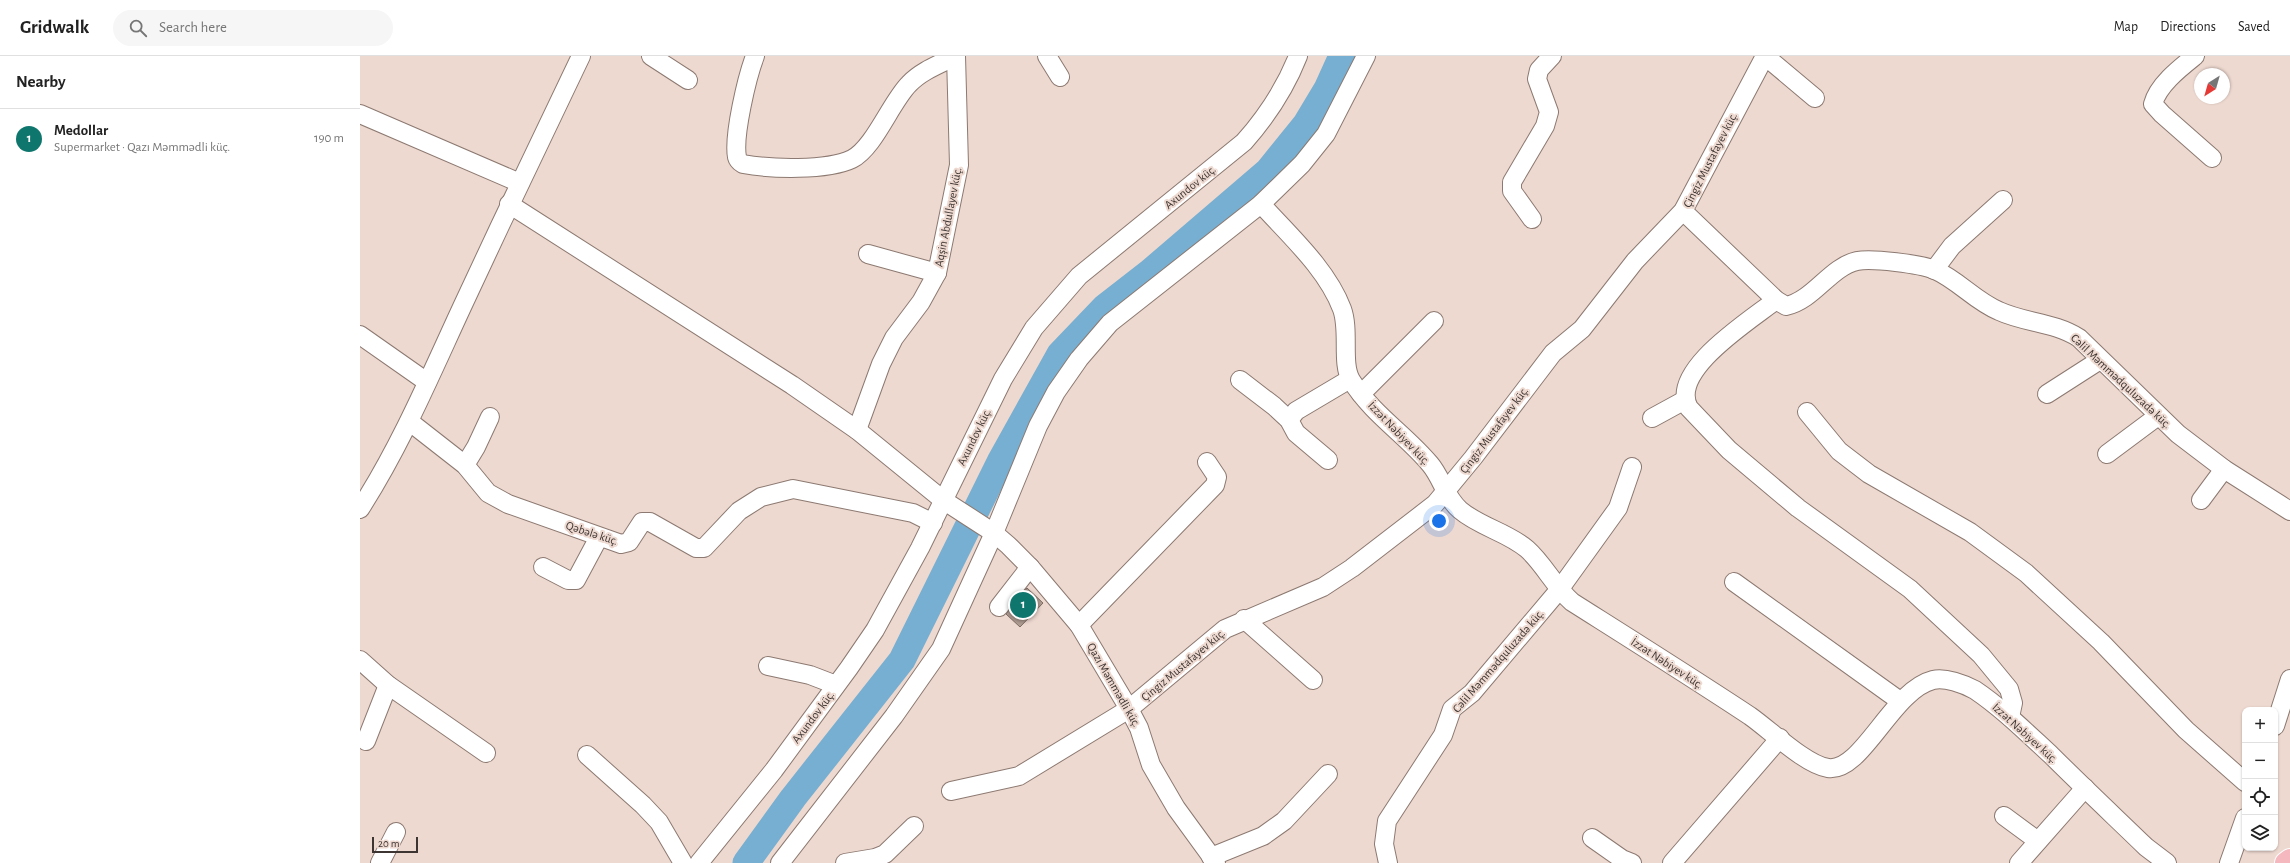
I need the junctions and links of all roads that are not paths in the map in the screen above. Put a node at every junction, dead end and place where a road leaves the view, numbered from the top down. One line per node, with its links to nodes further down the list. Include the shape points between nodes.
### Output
1 (581, 56): 16 (street)
2 (651, 56): 12 (street)
3 (755, 56): 4 (street, via 749,71 737,140 737,156 743,164 764,168 822,166 852,159 866,146 908,84 927,70)
4 (956, 56): 24 (street, Aqşin Abdullayev küç., via 959,165)
5 (1047, 56): 11 (street)
6 (1298, 56): 50 (street, Axundov küç., via 1278,98 1264,120 1244,142 1079,276 1034,328 1002,379)
7 (1366, 56): 19 (street, via 1317,147)
8 (1552, 56): 21 (street, via 1539,70 1537,79 1549,112 1545,126 1512,182 1512,191)
9 (1765, 56): 13 (street); 20 (street, Çingiz Mustafayev küç.)
10 (2195, 56): 15 (street, via 2163,86 2155,96 2154,104)
11 (1060, 77)
12 (688, 80)
13 (1815, 98)
14 (360, 114): 16 (street)
15 (2212, 158)
16 (520, 183): 18 (street)
17 (2003, 200): 23 (street, via 1952,246)
18 (509, 204): 31 (street); 41 (street, Qazı Məmmədli küç.)
19 (1261, 204): 29 (street, İzzət Nəbiyev küç., via 1312,261 1332,288 1342,309 1347,330 1346,359); 54 (street, via 1094,338 1056,392)
20 (1683, 211): 25 (street, Cəlil Məmmədquluzadə küç.); 48 (street, Çingiz Mustafayev küç., via 1635,261 1582,329 1553,353)
21 (1532, 219)
22 (868, 254): 24 (street)
23 (1934, 270): 25 (street, Cəlil Məmmədquluzadə küç., via 1886,261 1855,262 1843,267 1798,304 1786,306); 28 (street, Cəlil Məmmədquluzadə küç., via 1999,311 2068,331)
24 (937, 273): 41 (street, Aqşin Abdullayev küç., via 921,302 890,344)
25 (1776, 300): 34 (street, via 1715,348 1698,365 1688,381)
26 (1434, 321): 32 (street)
27 (360, 335): 31 (street)
28 (2100, 360): 33 (street); 36 (street, Cəlil Məmmədquluzadə küç.)
29 (1350, 379): 32 (street, İzzət Nəbiyev küç.); 39 (street, via 1296,411)
30 (1240, 380): 39 (street)
31 (427, 382): 40 (street)
32 (1361, 394): 48 (street, İzzət Nəbiyev küç., via 1431,465)
33 (2047, 394)
34 (1685, 400): 38 (street); 72 (street, via 1689,408 1729,450 1798,508 1910,589 1980,655 2009,689 2014,703)
35 (1807, 412): 78 (street, via 1839,451 1868,474 1970,532 2026,573 2100,642 2186,730)
36 (2158, 416): 42 (street); 47 (street, Cəlil Məmmədquluzadə küç.)
37 (490, 417): 45 (street)
38 (1652, 418)
39 (1289, 420): 43 (street, via 1296,433)
40 (410, 422): 45 (street, Qəbələ küç.); 51 (street)
41 (857, 430): 50 (street, Qazı Məmmədli küç.)
42 (2107, 454)
43 (1328, 460)
44 (1207, 462): 62 (street, via 1217,478 1215,485)
45 (464, 466): 55 (street, Qəbələ küç., via 488,493 508,504)
46 (1632, 466): 59 (street, Cəlil Məmmədquluzadə küç., via 1618,508)
47 (2224, 468): 49 (street); 52 (street, Cəlil Məmmədquluzadə küç.)
48 (1445, 492): 59 (street, İzzət Nəbiyev küç., via 1459,509 1471,518 1512,538 1528,550); 61 (street, Çingiz Mustafayev küç., via 1416,520 1323,587)
49 (2201, 500)
50 (949, 504): 53 (street, Axundov küç.); 54 (street, Qazı Məmmədli küç.)
51 (360, 509)
52 (2290, 511)
53 (933, 523): 55 (street, Qəbələ küç., via 913,513 793,489 761,497 739,511 704,548 696,548 650,522 642,522 629,542 621,544); 68 (street, Axundov küç., via 886,610)
54 (989, 530): 56 (street, Qazı Məmmədli küç.); 92 (street, via 948,637 933,662)
55 (599, 537): 57 (street, via 576,580 568,580)
56 (1030, 567): 60 (street); 62 (street, Qazı Məmmədli küç.)
57 (543, 568)
58 (1734, 582): 69 (street)
59 (1558, 590): 73 (street, İzzət Nəbiyev küç., via 1572,602); 94 (street, Cəlil Məmmədquluzadə küç., via 1472,693 1452,709 1443,735 1387,822 1384,844)
60 (999, 607)
61 (1244, 619): 66 (street); 70 (street, Çingiz Mustafayev küç., via 1225,629)
62 (1079, 625): 70 (street, Qazı Məmmədli küç.)
63 (360, 660): 67 (street)
64 (768, 666): 68 (street, via 810,675)
65 (2290, 678): 71 (street)
66 (1313, 680)
67 (388, 685): 74 (street); 75 (street)
68 (836, 685): 91 (street, Axundov küç., via 774,770)
69 (1900, 701): 72 (street, İzzət Nəbiyev küç., via 1919,686 1935,679 1952,681 1973,689); 73 (street, İzzət Nəbiyev küç., via 1864,747 1848,764 1839,768 1828,768 1813,762)
70 (1130, 709): 80 (street, Çingiz Mustafayev küç., via 1019,776); 87 (street, Qazı Məmmədli küç., via 1151,765 1176,808)
71 (2278, 716)
72 (2010, 717): 79 (street, İzzət Nəbiyev küç.)
73 (1780, 738): 96 (street)
74 (366, 741)
75 (486, 754)
76 (588, 755): 90 (street, via 659,822)
77 (1328, 774): 87 (street, via 1284,821 1263,836)
78 (2242, 779)
79 (2085, 788): 86 (street); 98 (street, İzzət Nəbiyev küç., via 2146,847)
80 (951, 791)
81 (2004, 816): 86 (street)
82 (914, 826): 93 (street, via 885,854)
83 (2242, 826): 99 (street)
84 (396, 832): 89 (street)
85 (1592, 838): 95 (street)
86 (2038, 841): 97 (street)
87 (1214, 860)
88 (2290, 860): 100 (main road)
89 (380, 863)
90 (683, 863)
91 (699, 863)
92 (780, 863)
93 (845, 863)
94 (1388, 863)
95 (1632, 863)
96 (1672, 863)
97 (2019, 863)
98 (2168, 863)
99 (2229, 863)
100 (2286, 863)

